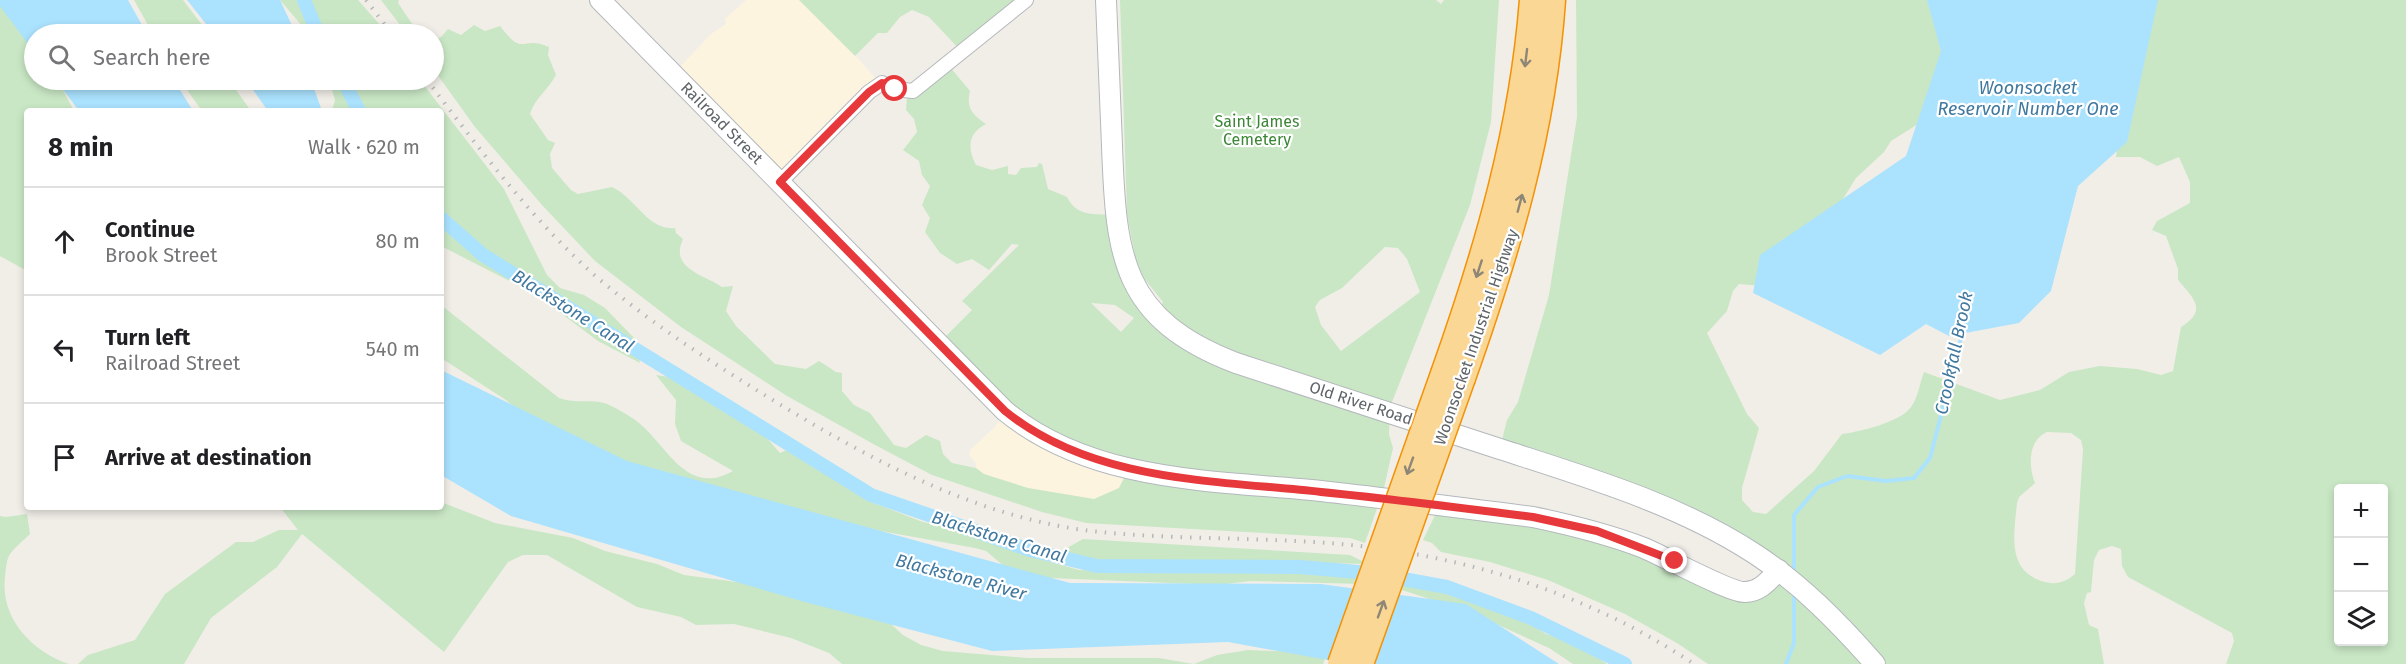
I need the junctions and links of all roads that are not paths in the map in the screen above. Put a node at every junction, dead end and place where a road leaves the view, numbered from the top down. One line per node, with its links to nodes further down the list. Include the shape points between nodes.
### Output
1 (600, 0): 6 (street, Railroad Street)
2 (1026, 0): 6 (street, via 913,91 882,83 869,92)
3 (1106, 0): 8 (street, Old River Road, via 1118,237 1125,266 1142,296 1173,330 1210,353 1236,363 1542,463 1676,512)
4 (1532, 0): 7 (highway, Woonsocket Industrial Highway, one-way to 7, via 1523,82 1506,171)
5 (1553, 0): 7 (highway, Woonsocket Industrial Highway, one-way to 5, via 1505,256 1525,184 1546,73)
6 (780, 182): 8 (street, Railroad Street, via 1005,411 1064,448 1128,469 1171,476 1533,517 1597,531 1744,592 1759,589)
7 (1453, 375): 9 (highway, Woonsocket Industrial Highway, one-way to 9, bridge); 10 (highway, Woonsocket Industrial Highway, one-way to 7, bridge)
8 (1779, 570): 11 (street, Old River Road, via 1821,606)
9 (1340, 664)
10 (1361, 664)
11 (1875, 664)

